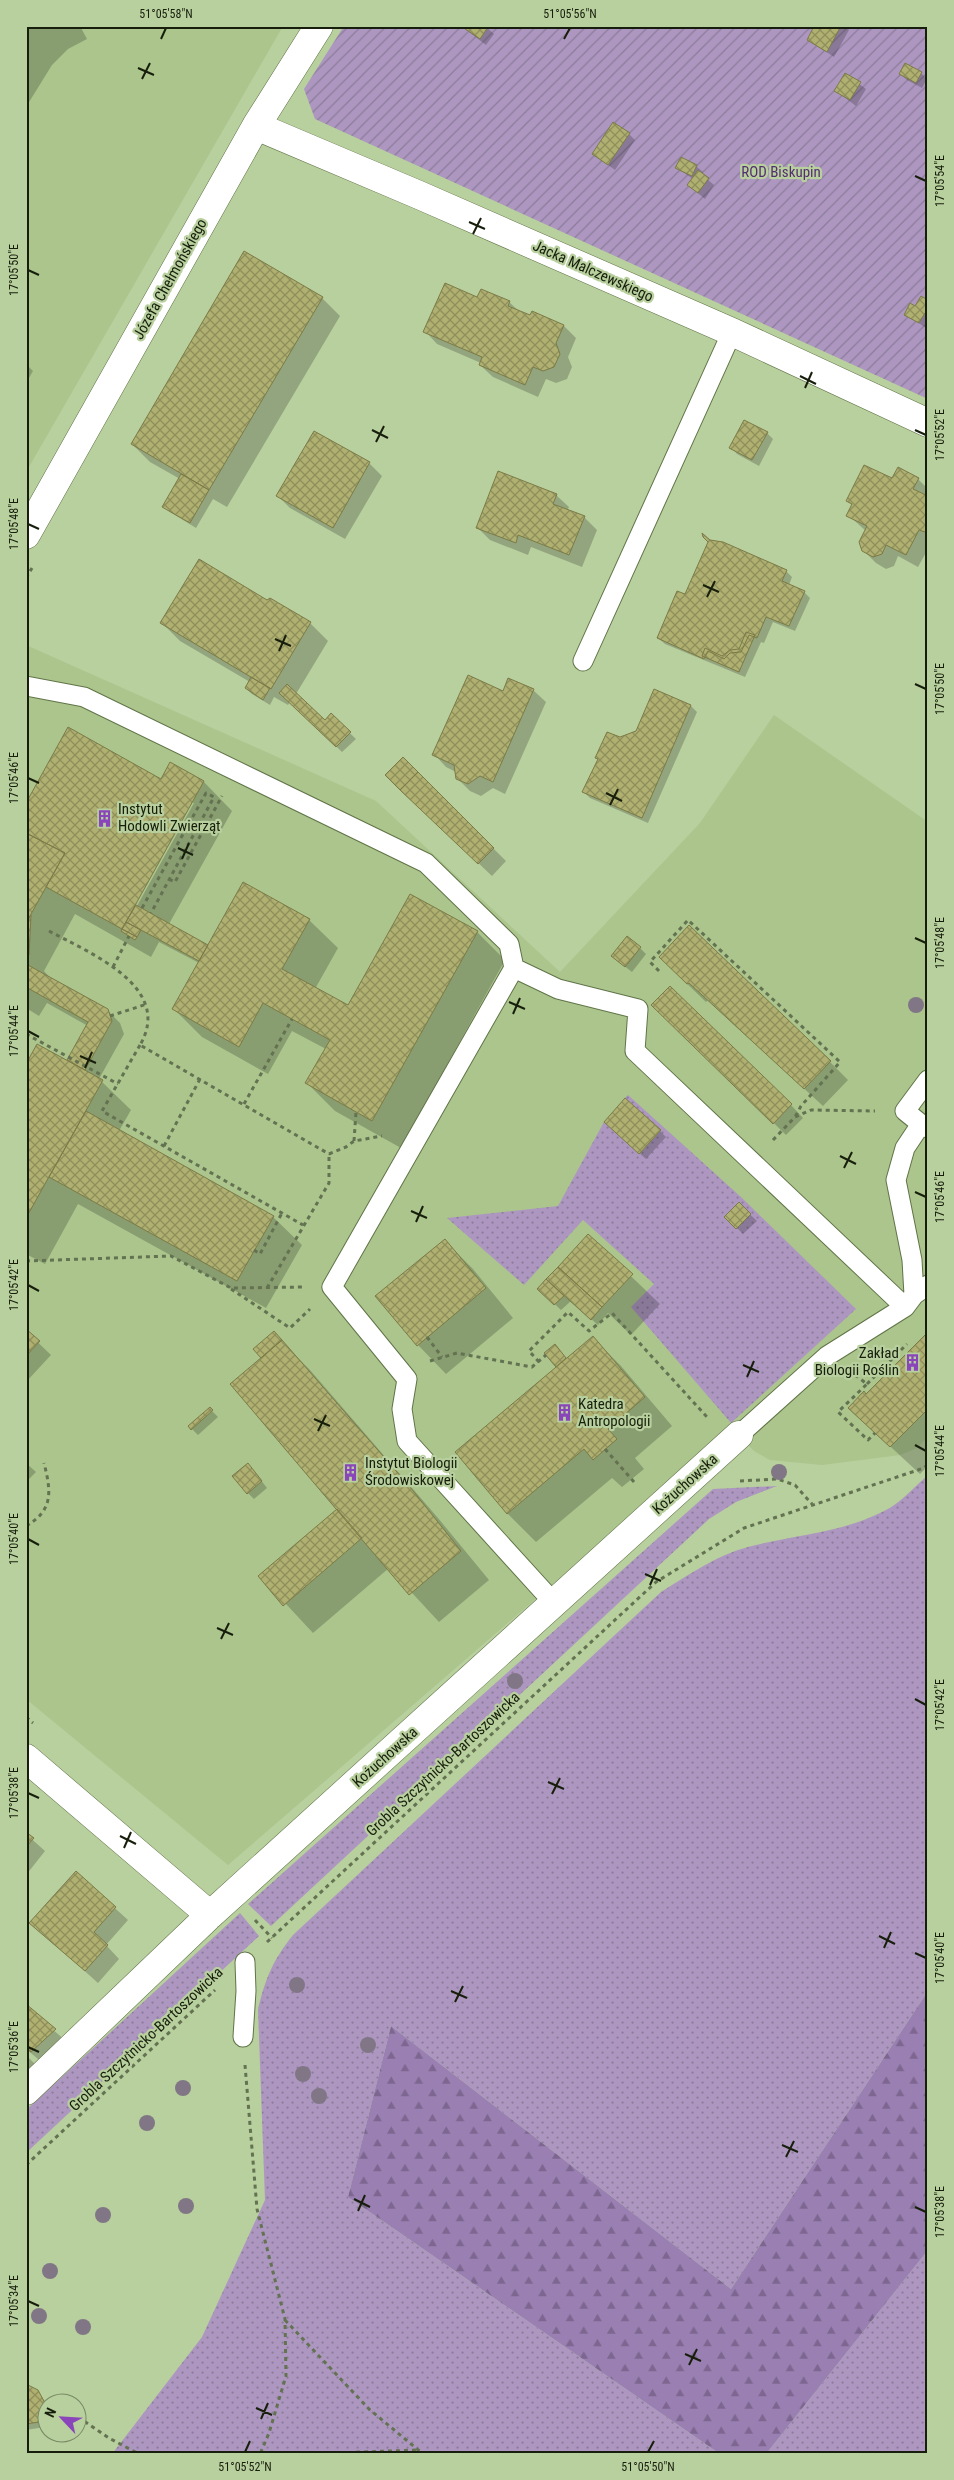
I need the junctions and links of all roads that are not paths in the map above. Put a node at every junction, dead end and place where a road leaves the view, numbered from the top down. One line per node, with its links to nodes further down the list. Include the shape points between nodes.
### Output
1 (319, 26): 2 (street, Józefa Chełmońskiego)
2 (256, 126): 3 (street, Jacka Malczewskiego); 5 (street, Józefa Chełmońskiego)
3 (732, 332): 4 (street, Jacka Malczewskiego); 6 (lane)
4 (928, 423)
5 (26, 536)
6 (583, 661)
7 (26, 686): 8 (lane, via 84,697 426,862 509,944)
8 (514, 968): 11 (lane, via 558,989 638,1009 635,1051 751,1162); 13 (lane, via 332,1287 407,1379 402,1408 407,1441)
9 (928, 1080): 10 (lane, via 905,1111)
10 (924, 1126): 11 (lane, via 905,1148 896,1180)
11 (916, 1296): 12 (lane, via 827,1356)
12 (735, 1439): 13 (street, Kożuchowska)
13 (554, 1603): 15 (street, Kożuchowska)
14 (26, 1758): 15 (street)
15 (210, 1915): 18 (street, Kożuchowska)
16 (245, 1962): 17 (lane)
17 (243, 2037)
18 (26, 2091)

